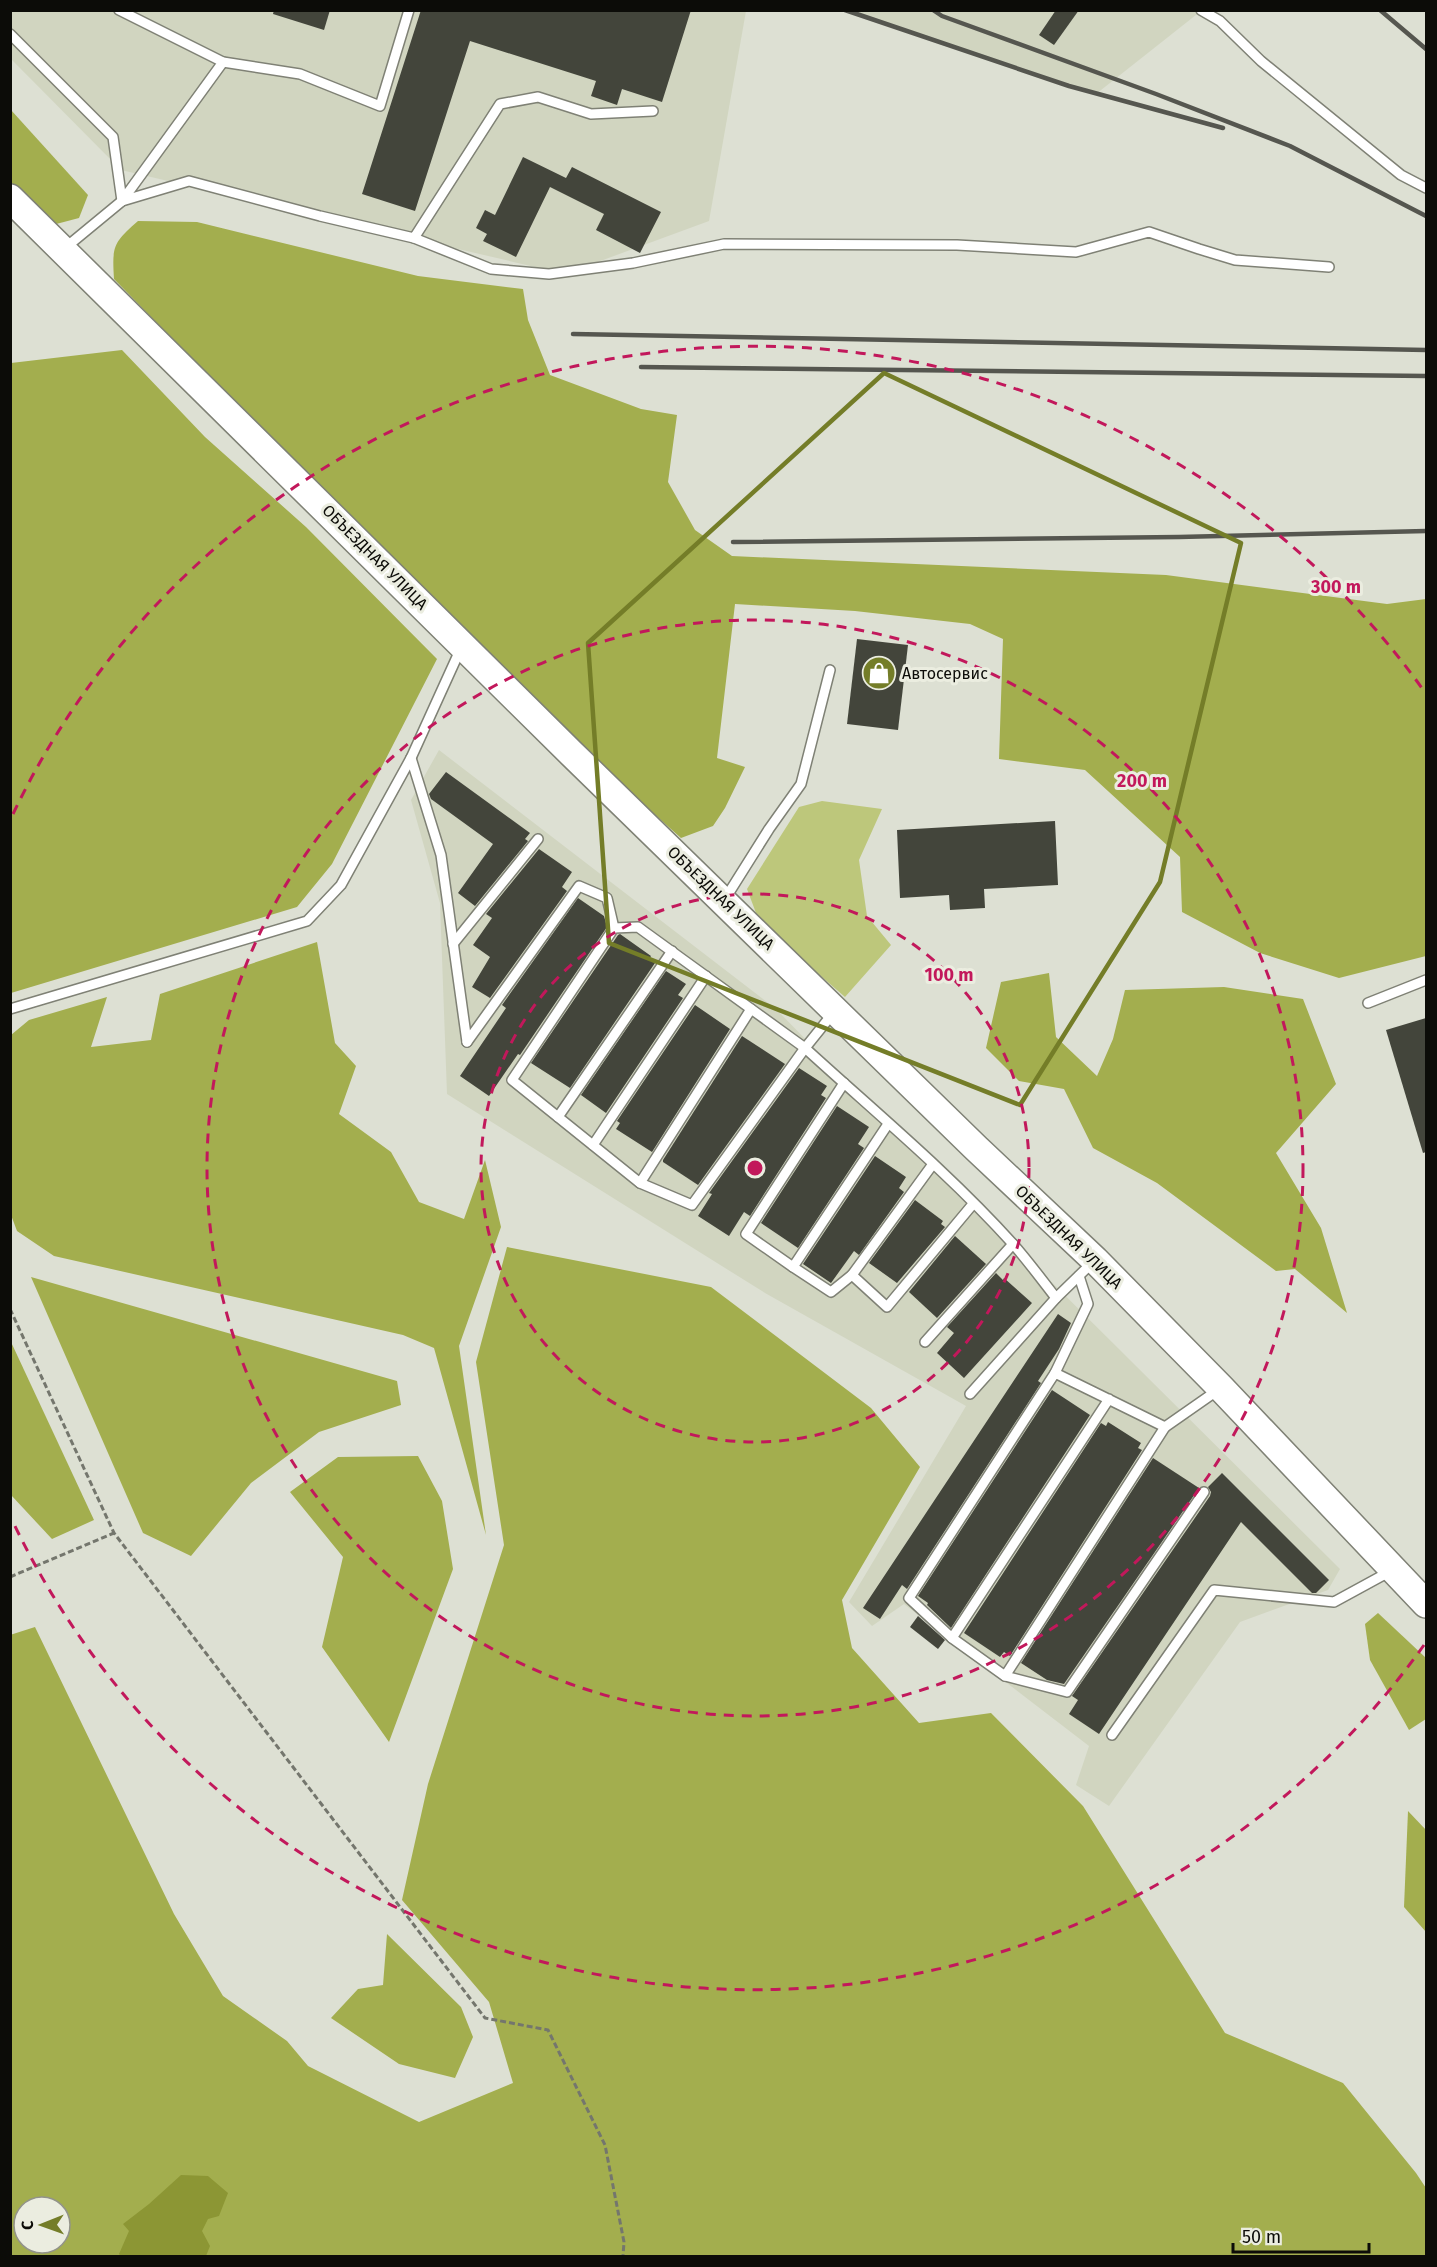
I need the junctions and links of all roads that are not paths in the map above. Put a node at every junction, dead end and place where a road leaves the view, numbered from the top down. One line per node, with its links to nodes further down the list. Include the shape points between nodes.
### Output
1 (119, 10): 5 (lane)
2 (409, 10): 5 (lane, via 380,106 300,74)
3 (1202, 10): 7 (lane, via 1220,21 1261,61 1401,175)
4 (10, 34): 9 (lane, via 113,137)
5 (223, 62): 9 (lane)
6 (653, 111): 10 (lane, via 591,114 538,97 500,104)
7 (1426, 188)
8 (10, 198): 11 (main road, ОБЪЕЗДНАЯ УЛИЦА)
9 (122, 201): 10 (lane, via 189,181); 11 (lane)
10 (414, 238): 12 (lane, via 491,269 549,274 724,244 957,245 1076,252 1149,232 1235,260)
11 (63, 250): 13 (main road, ОБЪЕЗДНАЯ УЛИЦА)
12 (1329, 267)
13 (463, 645): 15 (lane); 17 (main road, ОБЪЕЗДНАЯ УЛИЦА)
14 (830, 670): 17 (lane, via 801,784)
15 (411, 758): 19 (lane, via 441,855); 24 (lane, via 341,885 307,921)
16 (538, 839): 19 (lane)
17 (724, 901): 26 (main road, ОБЪЕЗДНАЯ УЛИЦА)
18 (614, 928): 19 (lane, via 607,898 579,886 467,1042); 20 (lane, via 638,927); 29 (lane, via 512,1080)
19 (453, 944)
20 (672, 951): 21 (lane); 29 (lane)
21 (706, 976): 25 (lane); 31 (lane)
22 (1426, 980): 23 (lane)
23 (1368, 1003)
24 (10, 1009)
25 (751, 1009): 27 (lane); 33 (lane)
26 (835, 1010): 27 (lane); 37 (main road, ОБЪЕЗДНАЯ УЛИЦА, via 976,1148)
27 (805, 1048): 28 (lane); 33 (lane, via 692,1205)
28 (843, 1083): 30 (lane); 36 (lane, via 746,1234)
29 (558, 1117): 31 (lane)
30 (888, 1124): 32 (lane); 36 (lane)
31 (593, 1145): 33 (lane)
32 (933, 1164): 34 (lane); 38 (lane)
33 (640, 1183)
34 (973, 1204): 35 (lane); 38 (lane, via 886,1307)
35 (1013, 1244): 39 (lane); 40 (lane)
36 (793, 1267): 38 (lane, via 831,1292)
37 (1087, 1268): 39 (lane); 41 (lane, via 1088,1304); 42 (main road, ОБЪЕЗДНАЯ УЛИЦА)
38 (852, 1275)
39 (1056, 1298): 43 (lane)
40 (925, 1342)
41 (1055, 1373): 44 (lane); 49 (lane, via 909,1598)
42 (1221, 1388): 45 (lane); 47 (main road, ОБЪЕЗДНАЯ УЛИЦА)
43 (970, 1394)
44 (1109, 1399): 45 (lane); 49 (lane)
45 (1165, 1427): 50 (lane)
46 (1203, 1492): 50 (lane, via 1067,1692)
47 (1394, 1569): 48 (main road, ОБЪЕЗДНАЯ УЛИЦА); 51 (lane, via 1334,1602 1214,1590)
48 (1426, 1604)
49 (952, 1638): 50 (lane)
50 (1005, 1676)
51 (1112, 1735)

